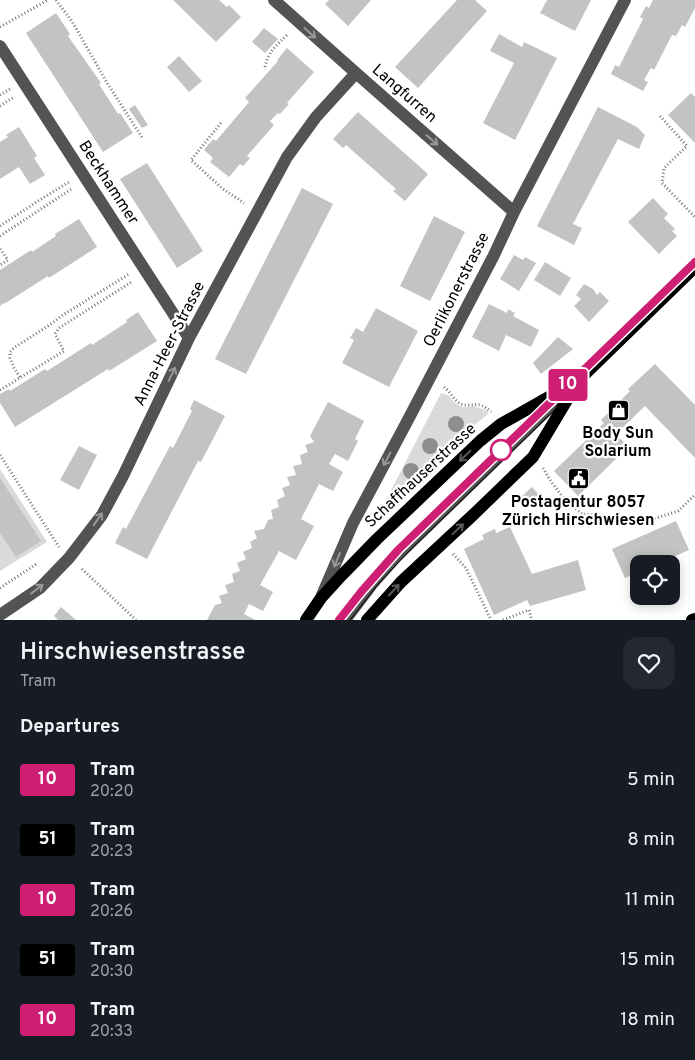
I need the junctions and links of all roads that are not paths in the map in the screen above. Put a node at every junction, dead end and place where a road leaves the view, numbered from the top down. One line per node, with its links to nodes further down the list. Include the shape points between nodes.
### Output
1 (274, 0): 4 (street, Langfurren, one-way to 4)
2 (625, 0): 5 (street, Oerlikonerstrasse)
3 (0, 46): 7 (street, Beckhammer)
4 (356, 74): 5 (street, Langfurren, one-way to 5); 7 (street, Anna-Heer-Strasse, via 316,117 287,157)
5 (514, 212): 9 (street, Oerlikonerstrasse, one-way to 9, via 353,523)
6 (695, 268): 8 (main road, Schaffhauserstrasse)
7 (189, 338): 10 (street, Anna-Heer-Strasse, one-way to 7, via 40,588 69,558 102,515)
8 (579, 380): 9 (main road, Schaffhauserstrasse, one-way to 9, via 501,424 480,441 377,539); 12 (street, via 396,557); 13 (main road, Schaffhauserstrasse, one-way to 8, via 401,582 533,457)
9 (321, 598): 11 (main road, Schaffhauserstrasse)
10 (0, 615)
11 (306, 620)
12 (345, 620)
13 (367, 620)

